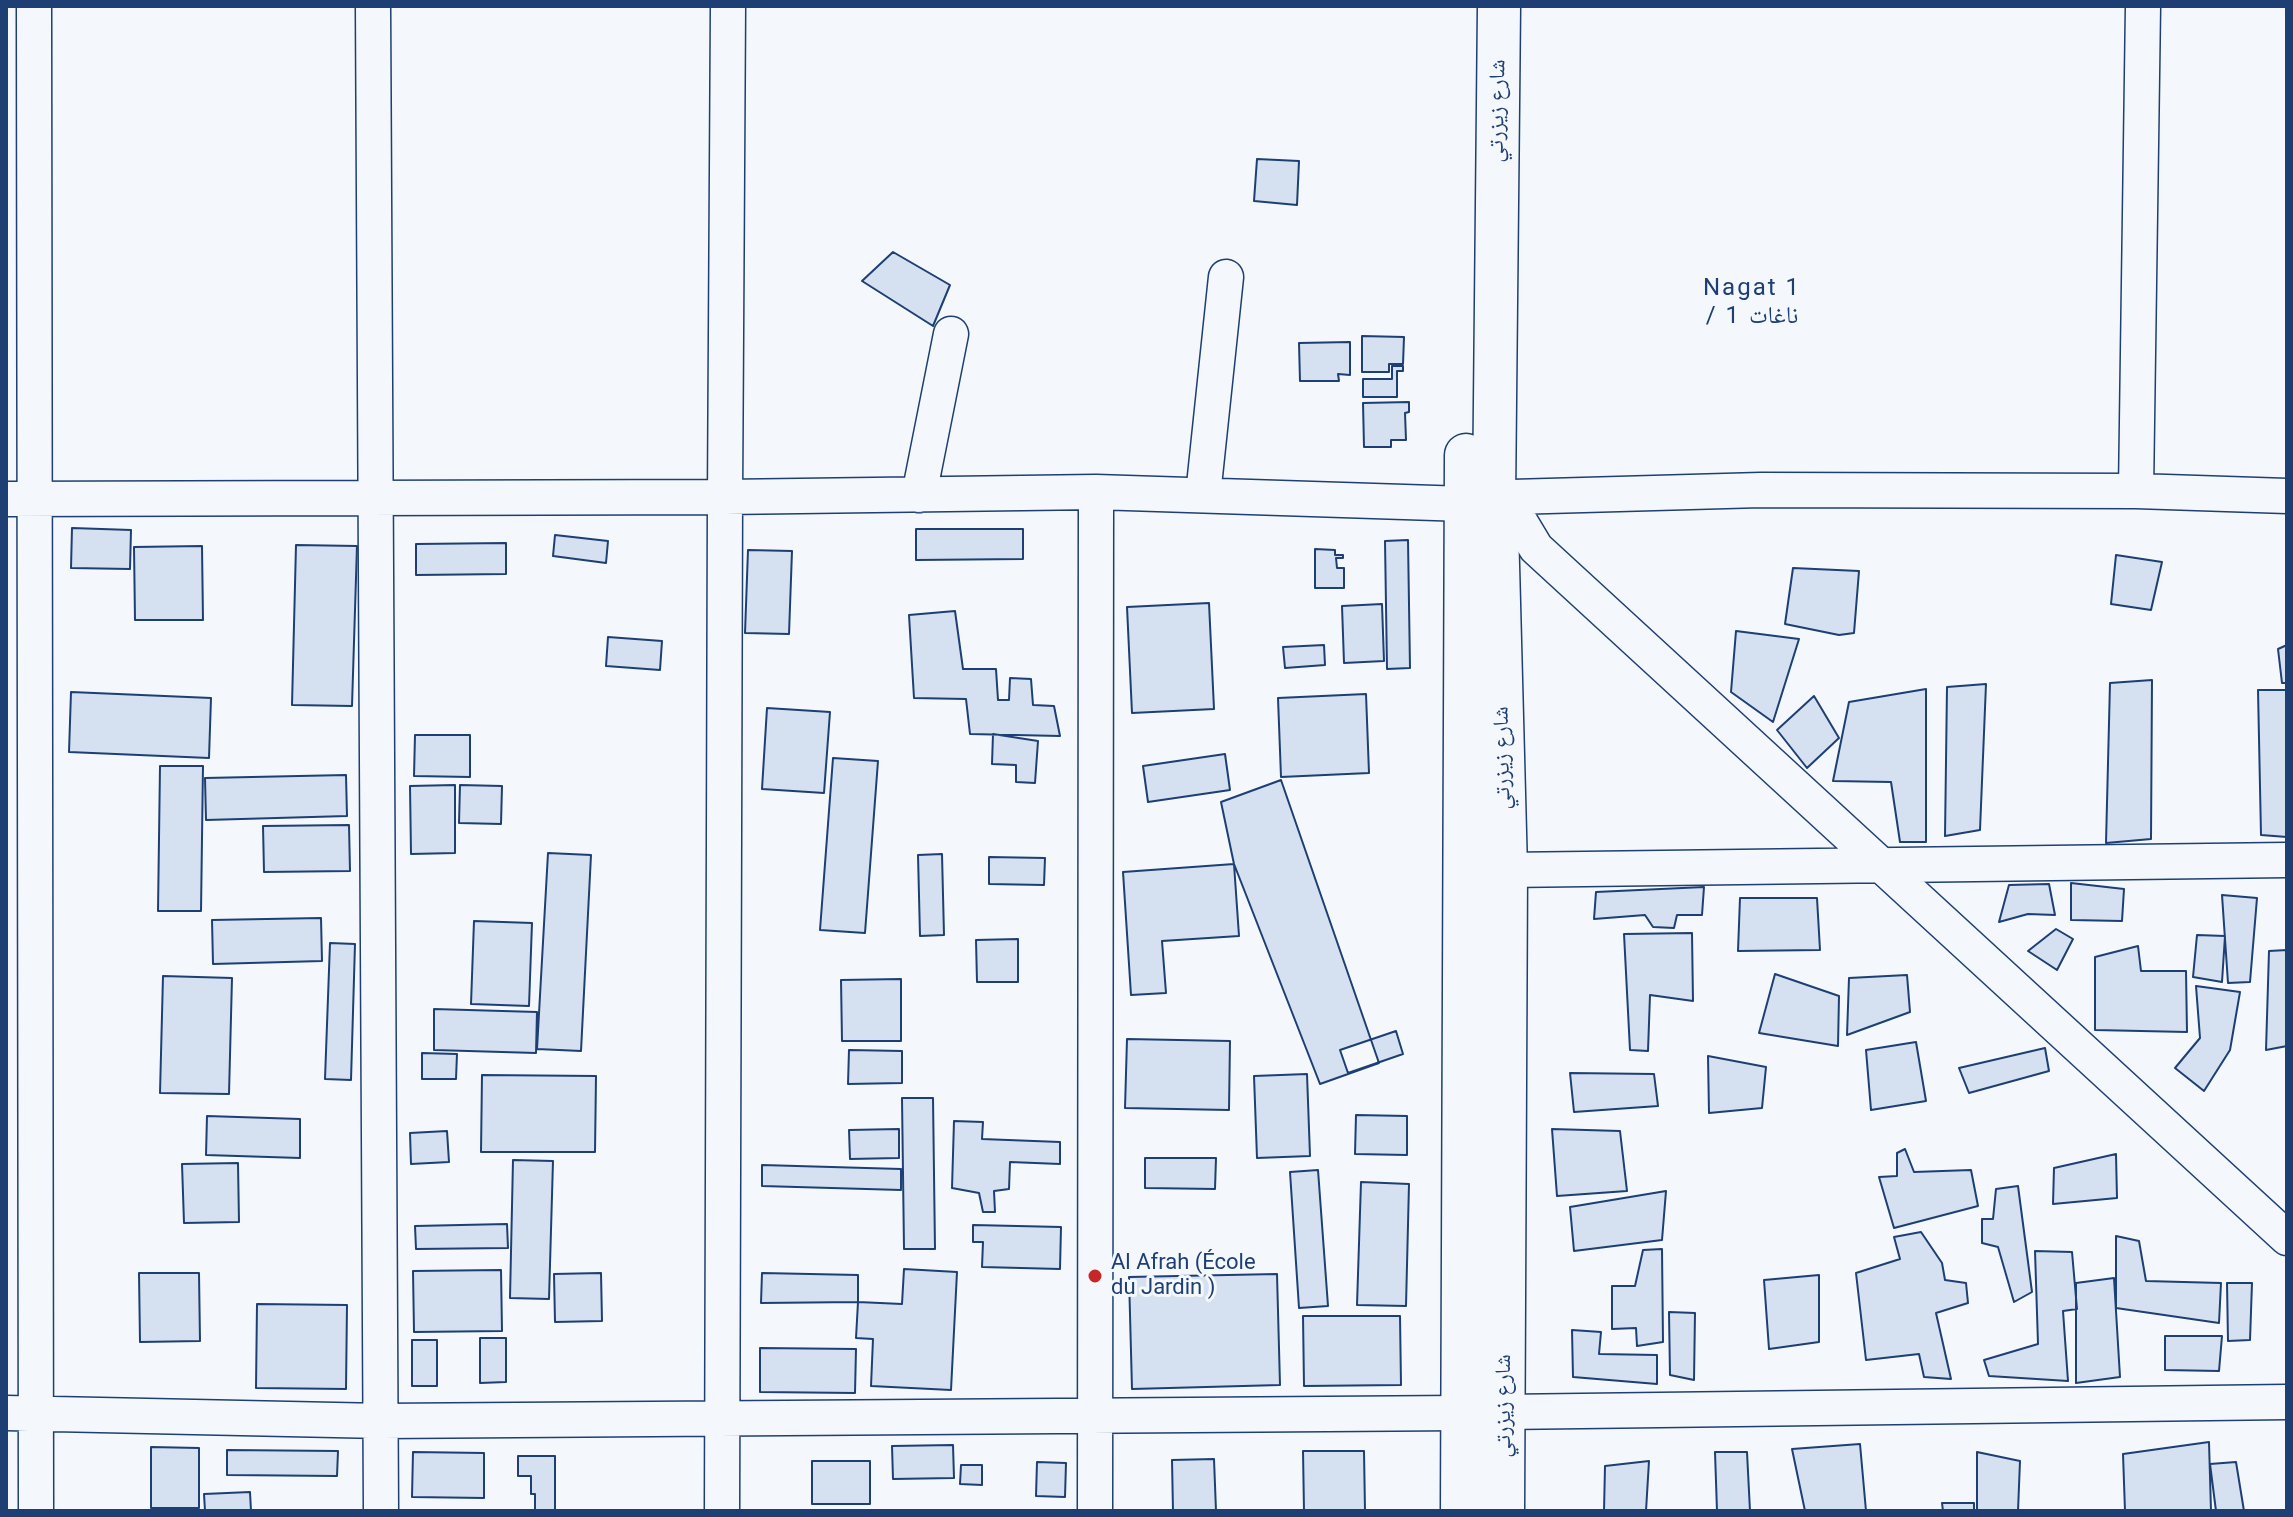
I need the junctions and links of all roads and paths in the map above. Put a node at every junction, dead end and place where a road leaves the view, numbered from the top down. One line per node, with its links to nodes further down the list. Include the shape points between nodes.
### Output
1 (34, 6): 16 (street)
2 (373, 6): 15 (street)
3 (728, 6): 14 (street)
4 (1472, 6): 17 (street, شارع زيزرتي)
5 (1499, 6): 17 (street, شارع زيزرتي)
6 (2143, 6): 9 (street)
7 (1226, 277): 12 (street)
8 (951, 334): 11 (street)
9 (2136, 491): 13 (street); 17 (street, via 1761,490)
10 (1096, 492): 11 (street); 12 (street); 23 (street)
11 (919, 495): 14 (street)
12 (1203, 495): 17 (street)
13 (2287, 496)
14 (725, 497): 15 (street); 27 (street)
15 (375, 498): 16 (street); 28 (street)
16 (20, 499): 25 (street)
17 (1491, 500): 19 (street, via 1518,518 1536,548); 20 (street, شارع زيزرتي, via 1497,527); 26 (street, شارع زيزرتي)
18 (2287, 860): 19 (street)
19 (1883, 866): 20 (street); 21 (street)
20 (1506, 870): 24 (street, شارع زيزرتي)
21 (2287, 1238)
22 (2287, 1402): 24 (street)
23 (1095, 1405): 26 (street); 27 (street); 32 (street)
24 (1503, 1412): 34 (street, شارع زيزرتي)
25 (21, 1413): 28 (street); 29 (street)
26 (1461, 1413): 33 (street, شارع زيزرتي)
27 (723, 1419): 28 (street); 31 (street)
28 (382, 1421): 30 (street)
29 (36, 1511)
30 (381, 1511)
31 (722, 1511)
32 (1095, 1511)
33 (1462, 1511)
34 (1503, 1511)

